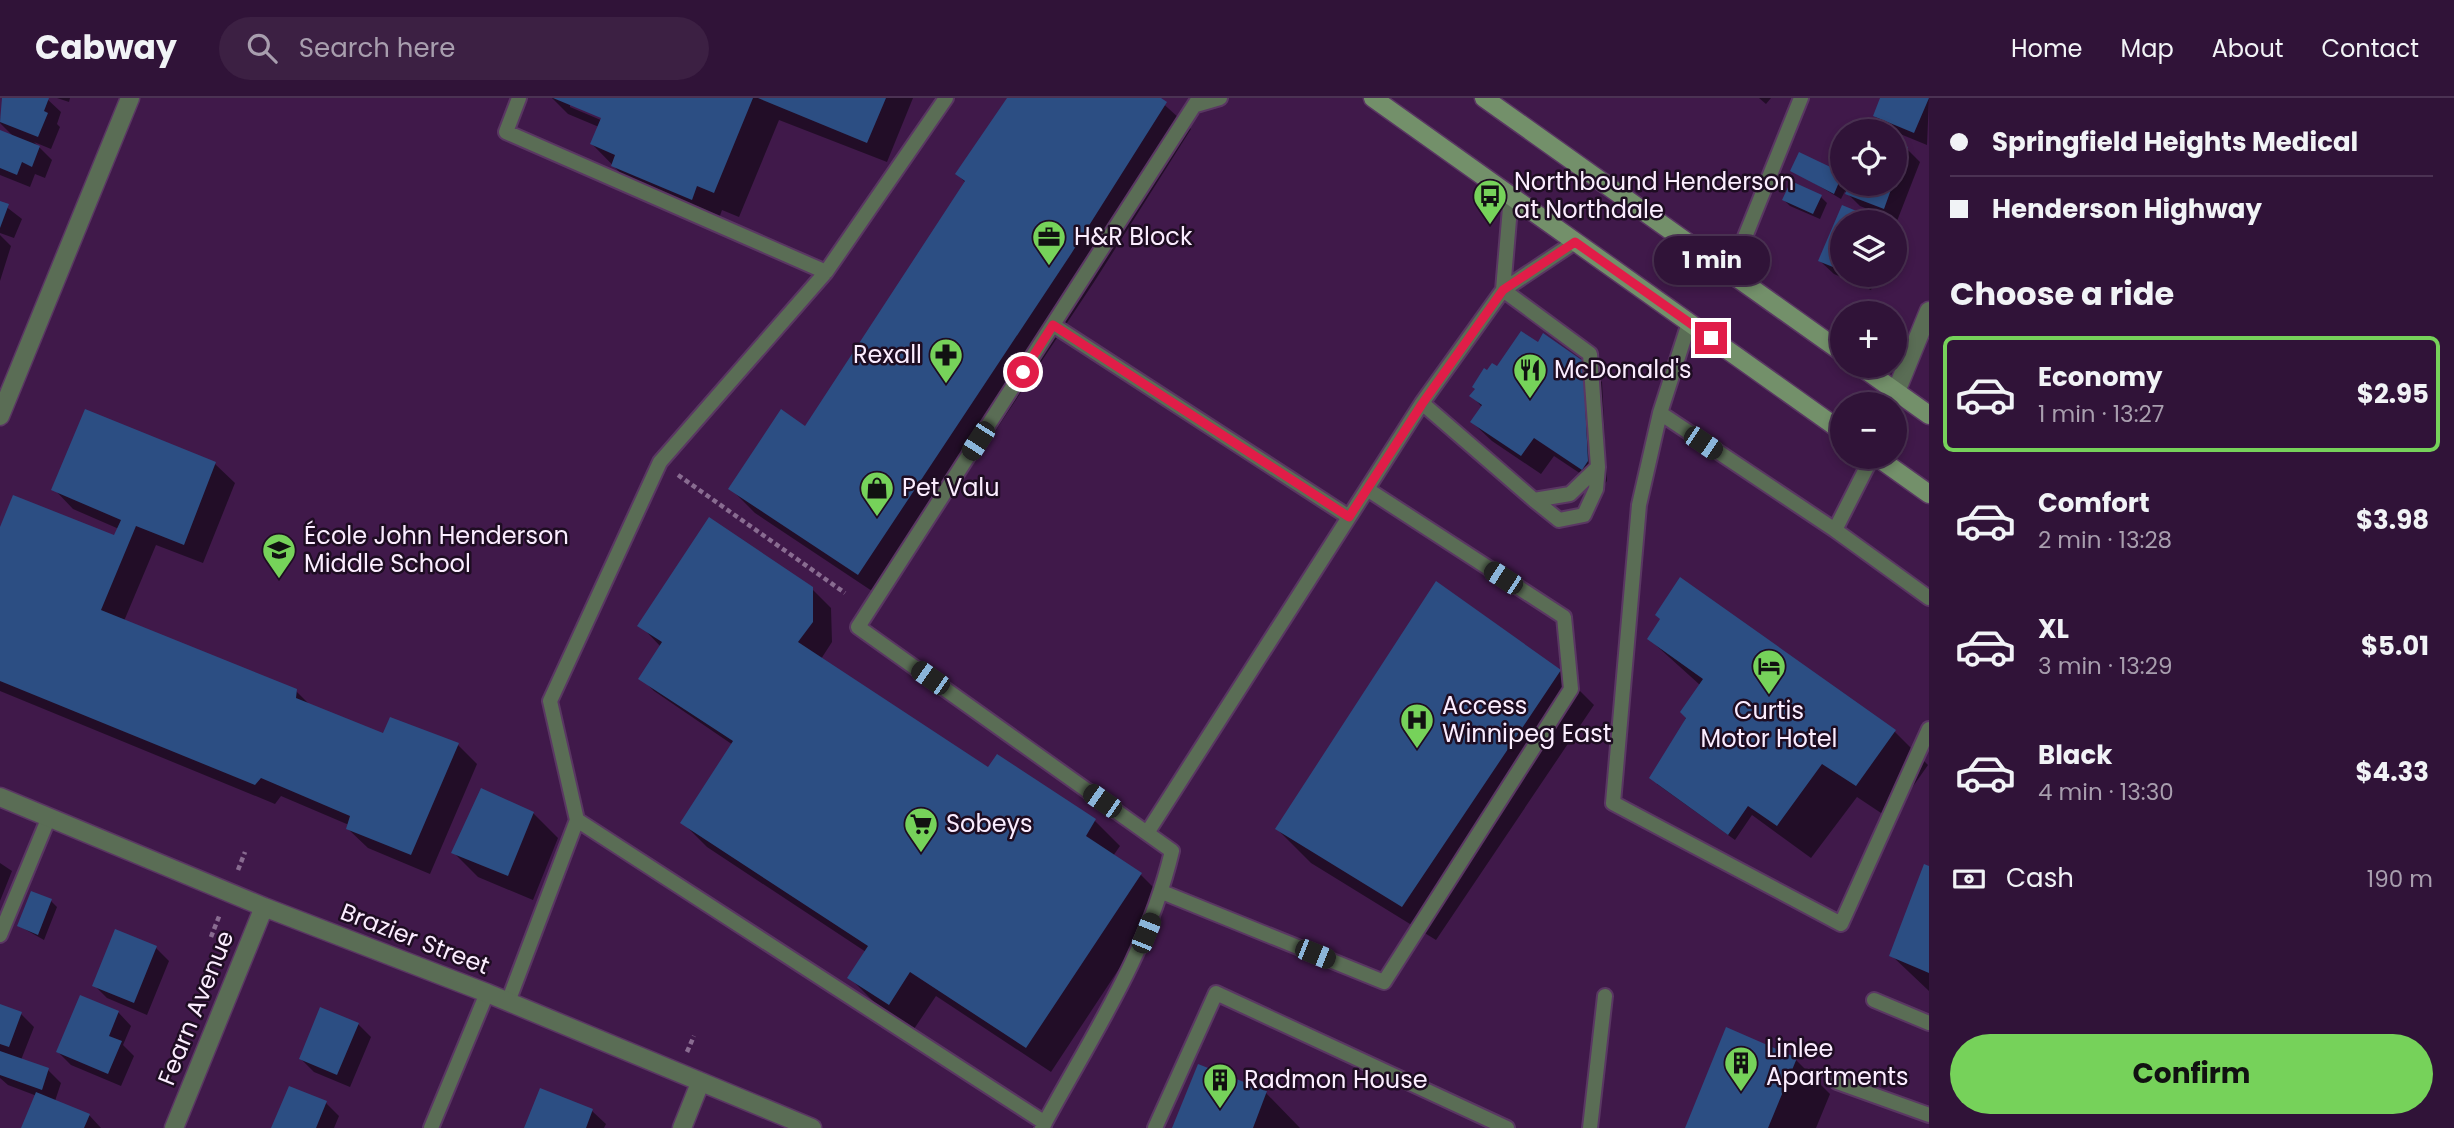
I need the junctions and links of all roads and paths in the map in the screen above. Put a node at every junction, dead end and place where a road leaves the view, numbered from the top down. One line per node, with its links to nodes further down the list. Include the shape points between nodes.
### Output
1 (130, 98): 25 (street)
2 (519, 98): 11 (lane, via 506,132)
3 (946, 98): 11 (lane)
4 (1220, 98): 8 (lane)
5 (1373, 98): 9 (main road)
6 (1484, 98): 12 (main road)
7 (1801, 98): 12 (lane)
8 (1194, 100): 16 (lane)
9 (1511, 196): 10 (main road); 13 (lane)
10 (1575, 242): 13 (lane); 15 (main road)
11 (826, 272): 27 (lane)
12 (1730, 274): 17 (main road)
13 (1503, 290): 21 (lane); 28 (lane, via 1590,354)
14 (1929, 311): 20 (street)
15 (1689, 323): 23 (lane); 26 (main road)
16 (1053, 325): 34 (lane); 42 (lane, via 858,627)
17 (1830, 344)
18 (1873, 378): 19 (main road)
19 (1888, 392)
20 (1895, 392)
21 (1422, 404): 31 (lane); 33 (lane)
22 (1907, 404): 24 (main road)
23 (1660, 413): 35 (lane); 38 (lane, via 1639,505 1613,803 1841,924)
24 (1929, 415)
25 (0, 416)
26 (1830, 423)
27 (660, 462): 36 (path); 41 (lane, via 550,701)
28 (1598, 467): 33 (lane, via 1570,494); 33 (lane, via 1596,489 1584,515 1559,520)
29 (1866, 469): 35 (lane)
30 (1894, 469): 32 (main road)
31 (1367, 489): 34 (lane); 45 (lane, via 1564,618 1571,689 1384,982)
32 (1929, 494)
33 (1534, 500)
34 (1349, 517): 42 (lane)
35 (1835, 530): 37 (lane)
36 (845, 593)
37 (1929, 598)
38 (1929, 729)
39 (0, 797): 40 (street, Brazier Street)
40 (49, 817): 47 (street, Brazier Street); 48 (lane)
41 (577, 820): 53 (lane); 58 (lane)
42 (1147, 833): 45 (lane, via 1172,851)
43 (245, 852): 44 (path)
44 (236, 874)
45 (1163, 892): 58 (lane, via 1130,974)
46 (223, 907): 49 (path)
47 (264, 907): 50 (street, Brazier Street); 59 (street, Fearn Avenue)
48 (0, 935)
49 (211, 937)
50 (487, 993): 53 (street, Brazier Street); 60 (lane)
51 (1605, 996): 65 (lane)
52 (1874, 1000): 54 (lane)
53 (508, 1002): 56 (street, Brazier Street)
54 (1929, 1023)
55 (1837, 1082): 57 (lane)
56 (700, 1083): 61 (street); 62 (street, Brazier Street)
57 (1929, 1115)
58 (1043, 1126)
59 (174, 1128)
60 (431, 1128)
61 (682, 1128)
62 (812, 1128)
63 (1156, 1128): 64 (lane, via 1216,993)
64 (1507, 1128)
65 (1590, 1128)

